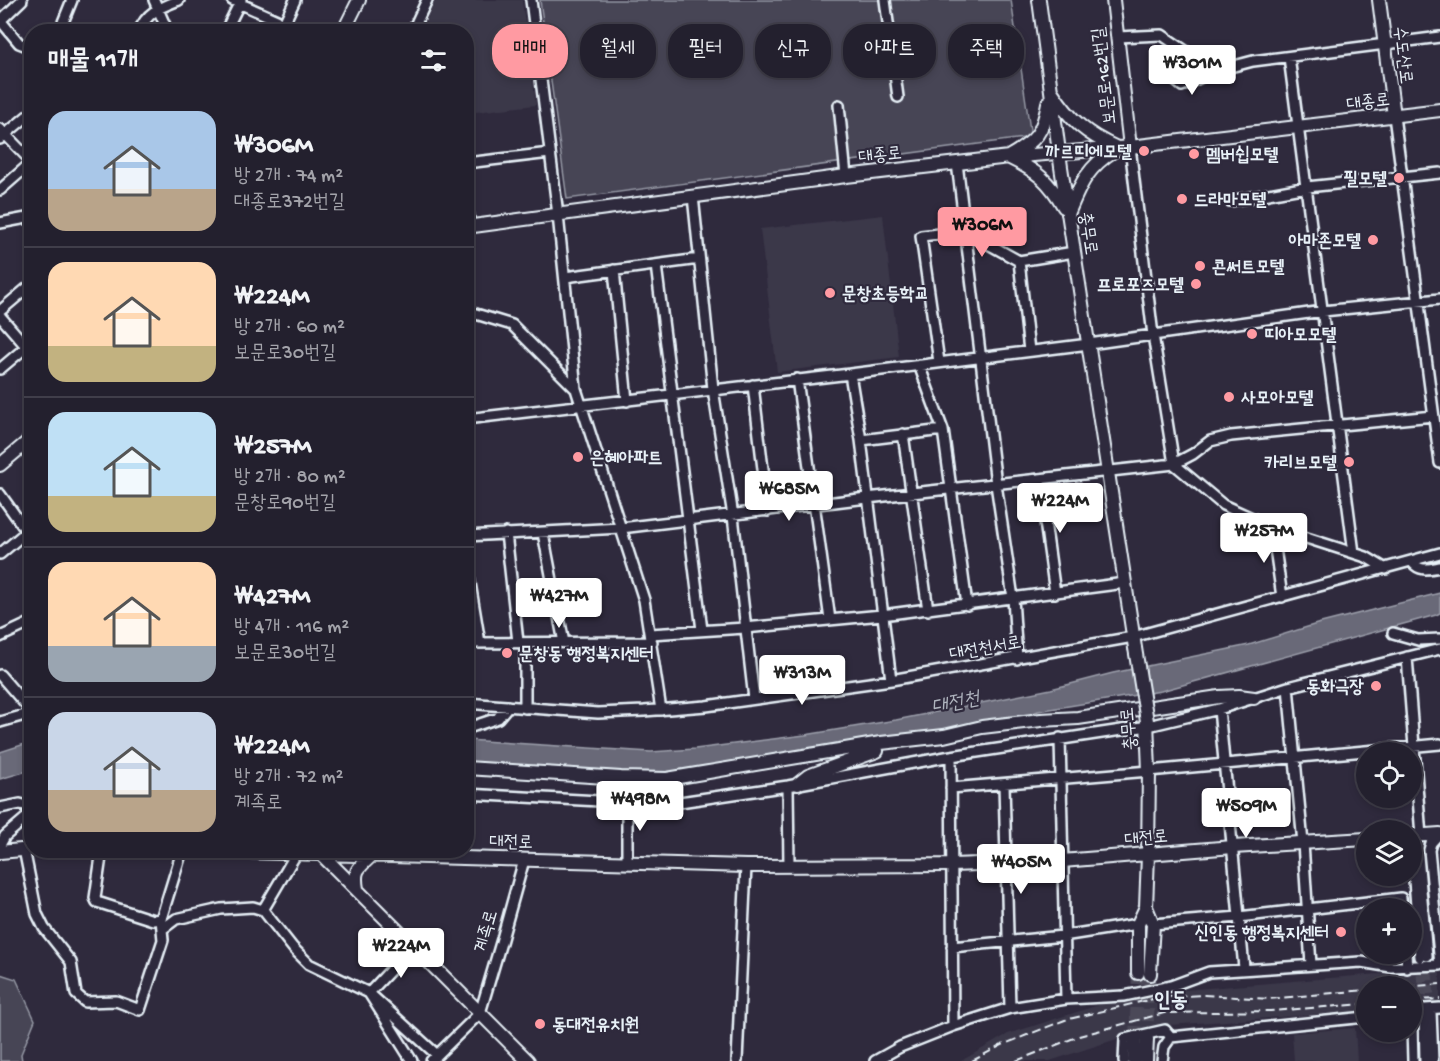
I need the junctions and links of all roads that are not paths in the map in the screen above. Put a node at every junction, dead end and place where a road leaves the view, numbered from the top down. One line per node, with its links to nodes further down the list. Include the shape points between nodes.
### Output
1 (22, 0): 14 (street)
2 (72, 0): 15 (street)
3 (179, 0): 13 (street)
4 (295, 0): 20 (street)
5 (359, 0): 21 (main road)
6 (427, 0): 22 (street)
7 (531, 0): 39 (street)
8 (885, 0): 31 (street)
9 (1040, 0): 30 (main road, 충무로)
10 (1113, 0): 23 (main road, 보문로162번길)
11 (1379, 0): 26 (main road, 수도산로)
12 (237, 1): 18 (street); 19 (street)
13 (156, 4): 16 (street); 17 (street)
14 (0, 21): 25 (street)
15 (62, 24)
16 (142, 24)
17 (165, 24)
18 (228, 24)
19 (279, 24)
20 (283, 24)
21 (347, 24)
22 (416, 24)
23 (1117, 37): 28 (street, via 1162,35); 38 (main road, 보문로162번길)
24 (1440, 37): 26 (street)
25 (24, 45)
26 (1385, 45): 27 (street); 34 (main road, 수도산로)
27 (1289, 57): 28 (street); 36 (street)
28 (1215, 71): 29 (street, via 1182,86)
29 (1173, 79)
30 (1051, 90): 38 (main road, via 1081,128 1098,140); 40 (main road, 충무로); 42 (main road, via 1039,135)
31 (898, 97)
32 (839, 105): 47 (street)
33 (1440, 110): 34 (main road, 대종로)
34 (1394, 116): 36 (main road, 대종로); 48 (street)
35 (24, 118): 37 (street)
36 (1299, 127): 38 (main road, 대종로); 49 (street)
37 (2, 134): 41 (street)
38 (1124, 148): 40 (main road, 대종로); 53 (main road, via 1090,168); 72 (street)
39 (550, 153): 43 (street); 54 (street)
40 (1059, 154): 42 (main road, 대종로); 53 (main road, 충무로)
41 (24, 155)
42 (1009, 157): 44 (main road, 대종로); 53 (main road, via 1044,178)
43 (474, 162)
44 (957, 163): 47 (main road, 대종로); 58 (street)
45 (24, 169): 50 (street)
46 (1440, 172): 48 (street)
47 (846, 176): 51 (main road, 대종로)
48 (1402, 177): 49 (street); 67 (street)
49 (1307, 187): 52 (street); 69 (street)
50 (0, 190)
51 (693, 196): 54 (main road, 대종로); 60 (street)
52 (1230, 201)
53 (1068, 214): 59 (main road, 충무로)
54 (558, 215): 57 (main road, 대종로); 64 (street)
55 (24, 218): 56 (street)
56 (0, 223)
57 (474, 225)
58 (965, 231): 61 (street); 77 (street); 78 (street, via 921,236)
59 (1074, 252): 61 (street); 74 (main road, 충무로)
60 (699, 259): 62 (street); 85 (street)
61 (1019, 261): 75 (street)
62 (656, 265): 63 (street); 86 (street)
63 (614, 270): 64 (street); 87 (street)
64 (565, 276): 84 (street)
65 (24, 291): 68 (street)
66 (1440, 299): 67 (street)
67 (1418, 301): 69 (street); 89 (street)
68 (0, 311)
69 (1323, 312): 72 (street); 91 (street)
70 (474, 313): 84 (street, via 512,325)
71 (0, 316): 73 (street)
72 (1153, 335): 74 (street); 97 (street)
73 (24, 342)
74 (1089, 344): 75 (street); 99 (main road, 충무로)
75 (1029, 351): 77 (street)
76 (24, 352): 80 (street)
77 (982, 357): 78 (street); 101 (street)
78 (939, 363): 79 (street)
79 (919, 365): 81 (street); 92 (street)
80 (0, 369)
81 (850, 374): 82 (street); 94 (street)
82 (797, 379): 83 (street); 106 (street)
83 (753, 385): 85 (street); 107 (street)
84 (576, 389): 88 (street)
85 (713, 390): 86 (street); 108 (street)
86 (671, 395): 87 (street); 109 (street)
87 (627, 401): 88 (street)
88 (582, 406): 90 (street); 112 (street)
89 (1433, 416): 91 (street); 96 (street)
90 (474, 418)
91 (1337, 424): 97 (street, via 1210,441); 117 (street)
92 (943, 430): 93 (street); 102 (street)
93 (903, 434): 94 (street); 104 (street)
94 (861, 440): 105 (street)
95 (24, 445): 98 (main road)
96 (1440, 463)
97 (1174, 464): 99 (street); 111 (street, via 1222,505)
98 (0, 465)
99 (1109, 471): 100 (street); 123 (main road, 충무로)
100 (1039, 479): 101 (street); 124 (street)
101 (996, 484): 102 (street); 126 (street)
102 (951, 489): 104 (street); 127 (street)
103 (0, 494): 110 (street)
104 (911, 494): 105 (street); 129 (street)
105 (867, 498): 106 (street); 130 (street)
106 (813, 506): 107 (street); 131 (street)
107 (768, 511): 108 (street)
108 (733, 516): 109 (street); 133 (street)
109 (688, 520): 112 (street); 134 (street)
110 (24, 523)
111 (1272, 527): 117 (street); 125 (street)
112 (621, 528): 115 (street); 137 (street, via 644,600)
113 (24, 533): 119 (street)
114 (506, 533): 115 (street); 116 (street); 139 (street)
115 (543, 533): 143 (street)
116 (474, 535)
117 (1354, 553): 122 (street)
118 (1440, 553): 120 (street, 대전천서로)
119 (0, 554)
120 (1412, 562): 121 (street, via 1426,570); 122 (street, 대전천서로)
121 (1440, 567)
122 (1386, 568): 125 (street, 대전천서로)
123 (1125, 583): 124 (street); 140 (main road, 충무로)
124 (1056, 593): 126 (street)
125 (1282, 597): 140 (street, 대전천서로)
126 (1013, 598): 127 (street); 146 (street)
127 (968, 605): 129 (street)
128 (474, 607): 142 (street)
129 (928, 610): 130 (street)
130 (882, 615): 131 (street); 148 (street)
131 (830, 620): 133 (street)
132 (24, 626): 136 (street)
133 (745, 628): 134 (street); 151 (street)
134 (702, 630): 137 (street)
135 (1393, 633): 138 (street, via 1418,640)
136 (0, 637)
137 (651, 638): 143 (street); 157 (street)
138 (1440, 639)
139 (521, 642): 142 (street); 143 (street); 155 (street)
140 (1134, 642): 146 (street, 대전천서로); 160 (main road, 충무로, bridge)
141 (474, 643): 142 (street)
142 (480, 643)
143 (564, 643)
144 (1440, 649): 145 (street)
145 (1407, 657): 149 (street); 164 (street)
146 (1017, 659): 148 (street, 대전천서로)
147 (0, 675): 152 (street)
148 (891, 680): 151 (street, 대전천서로)
149 (1288, 687): 150 (street); 169 (street)
150 (1254, 698): 156 (street); 163 (main road, via 1219,697)
151 (754, 699): 157 (street, 대전천서로)
152 (24, 703)
153 (474, 704): 154 (street, 대전천서로)
154 (508, 706): 155 (street, 대전천서로); 161 (street, via 498,718)
155 (525, 708): 157 (street, 대전천서로, via 598,713)
156 (1219, 709): 160 (street); 170 (street)
157 (661, 710)
158 (24, 714): 159 (street)
159 (0, 722)
160 (1147, 724): 162 (street); 172 (main road, 충무로)
161 (474, 726)
162 (1060, 738): 168 (street); 173 (street)
163 (912, 739): 171 (main road, via 658,779); 175 (main road, via 846,760)
164 (1414, 742)
165 (1440, 744): 166 (street)
166 (1422, 745)
167 (1356, 752): 169 (street)
168 (951, 756): 175 (street); 176 (street)
169 (1294, 758): 170 (street); 185 (street)
170 (1224, 765): 172 (street); 187 (street)
171 (474, 768)
172 (1149, 771): 173 (street, 충무로); 190 (main road, 충무로)
173 (1060, 779): 174 (street, 충무로); 199 (street)
174 (1004, 784): 176 (street, 충무로); 201 (street)
175 (793, 785): 178 (street, via 673,803); 204 (street)
176 (951, 788): 202 (street)
177 (474, 794): 178 (street)
178 (627, 803): 200 (street)
179 (24, 805): 180 (street)
180 (0, 808)
181 (24, 820): 186 (street)
182 (1440, 834): 183 (main road); 207 (street, via 1429,850)
183 (1422, 838)
184 (1356, 840): 185 (main road, 대전로)
185 (1303, 843): 187 (main road, 대전로); 210 (street)
186 (0, 845)
187 (1233, 847): 190 (main road, 대전로); 212 (street)
188 (24, 849): 189 (main road)
189 (0, 852)
190 (1148, 855): 199 (main road, 대전로); 209 (main road, 충무로)
191 (29, 858): 213 (street, via 37,914 71,962 76,994 85,1002 116,1001 140,1010 163,940)
192 (101, 858): 213 (street, via 97,902)
193 (178, 858): 213 (street)
194 (294, 858): 211 (street)
195 (327, 858): 206 (main road)
196 (369, 858): 206 (main road, via 358,868)
197 (421, 858): 198 (main road, 대전로)
198 (524, 860): 200 (main road, 대전로); 230 (street, 계족로)
199 (1062, 861): 201 (main road, 대전로); 216 (street)
200 (627, 862): 203 (main road, 대전로)
201 (1007, 864): 202 (main road, 대전로); 217 (street)
202 (952, 865): 204 (main road, 대전로); 219 (street)
203 (746, 866): 204 (main road, 대전로); 238 (street)
204 (789, 866)
205 (1419, 886): 220 (street)
206 (357, 890): 218 (main road)
207 (1436, 894): 223 (street)
208 (1356, 903): 210 (street)
209 (1146, 908): 214 (main road, 충무로); 215 (main road, 충무로)
210 (1307, 909): 212 (street); 221 (street)
211 (263, 910): 213 (street, via 221,909); 226 (street, via 309,964)
212 (1239, 917): 215 (street); 224 (street)
213 (162, 924)
214 (1138, 924): 215 (main road, 충무로, via 1144,974); 216 (street)
215 (1153, 924)
216 (1063, 936): 217 (street); 227 (street)
217 (1008, 941): 219 (street); 228 (street)
218 (413, 946): 226 (street); 230 (main road)
219 (952, 947): 232 (street)
220 (1423, 957)
221 (1311, 964): 224 (street); 225 (street, via 1361,962)
222 (1407, 964): 225 (street)
223 (1440, 964): 225 (street)
224 (1244, 968): 227 (street, via 1209,972 1171,986 1124,996)
225 (1407, 968)
226 (369, 993): 235 (street); 236 (street)
227 (1066, 999): 228 (street)
228 (1010, 1008): 232 (street)
229 (1432, 1011): 245 (street); 246 (street)
230 (480, 1012): 235 (street); 237 (main road)
231 (1356, 1018): 233 (street)
232 (953, 1026): 239 (street)
233 (1168, 1033): 240 (street, via 1125,1039); 243 (street)
234 (1412, 1042): 244 (street)
235 (434, 1058)
236 (412, 1061)
237 (528, 1061)
238 (737, 1061)
239 (875, 1061)
240 (1124, 1061)
241 (1134, 1061): 242 (main road, via 1141,1038)
242 (1146, 1061)
243 (1162, 1061)
244 (1413, 1061)
245 (1425, 1061)
246 (1433, 1061)

